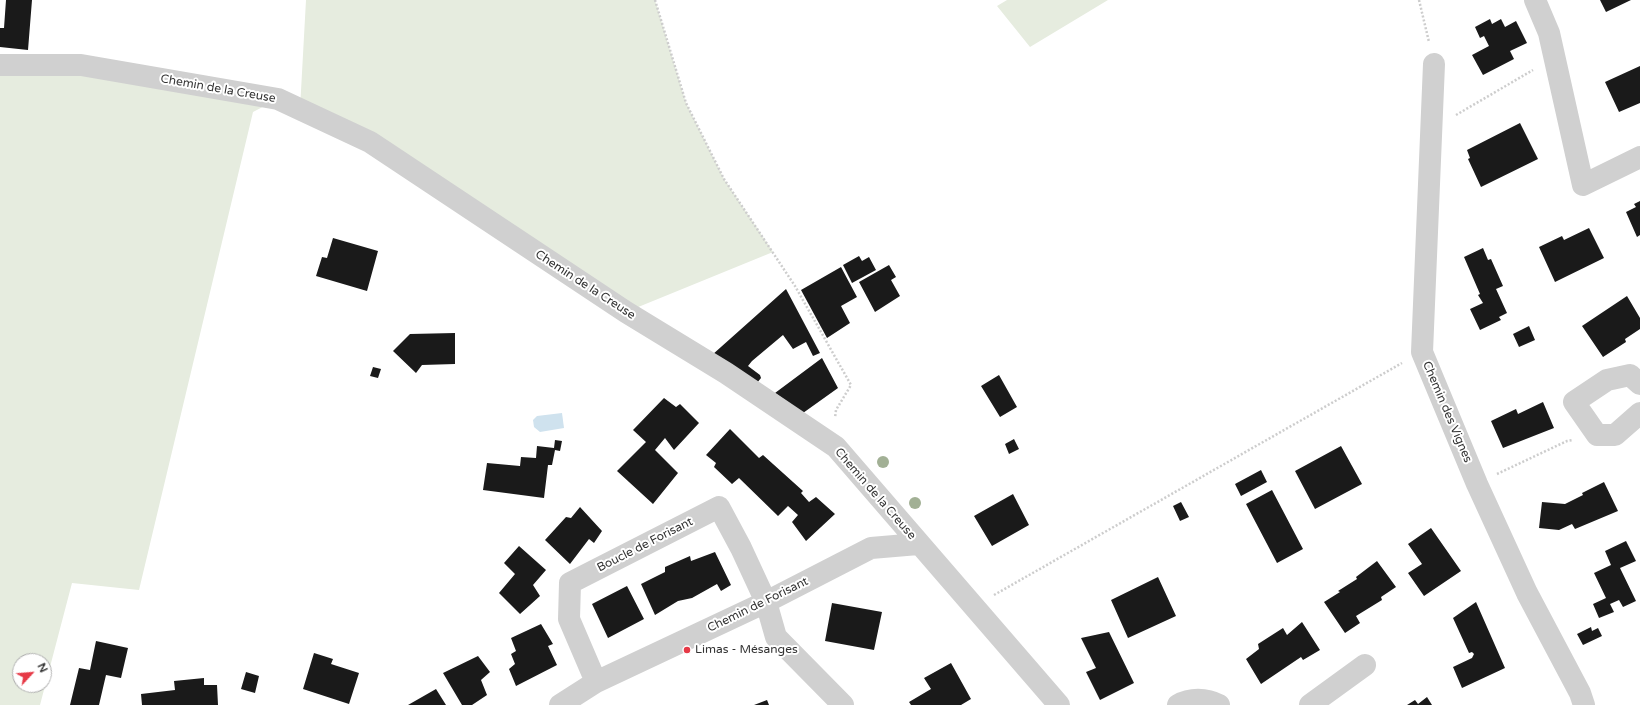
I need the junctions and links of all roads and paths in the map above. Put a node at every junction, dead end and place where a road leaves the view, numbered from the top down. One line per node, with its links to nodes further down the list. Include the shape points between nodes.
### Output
1 (655, 0): 13 (path, via 686,103 724,179 795,286 851,385 836,410 832,433)
2 (1419, 0): 5 (path)
3 (1534, 0): 4 (street, via 1549,33)
4 (1554, 58): 7 (path, via 1454,115); 8 (street, via 1583,185)
5 (1434, 64): 7 (street, Chemin des Vignes)
6 (0, 65): 13 (street, Chemin de la Creuse, via 80,65 278,99 370,142 626,312 726,373)
7 (1433, 119): 9 (street, Chemin des Vignes)
8 (1640, 157)
9 (1422, 352): 14 (street, Chemin des Vignes); 17 (path)
10 (1640, 384): 12 (street, via 1630,375 1607,380 1574,402)
11 (1640, 413): 12 (street, via 1615,435)
12 (1597, 435): 14 (path, via 1566,441)
13 (836, 447): 15 (street, Chemin de la Creuse)
14 (1477, 484): 26 (street, Chemin des Vignes, via 1527,593)
15 (918, 544): 16 (street, Chemin de Forisant, via 871,548); 17 (street, Chemin de la Creuse)
16 (766, 602): 19 (street, Chemin de Forisant); 19 (street, Boucle de Forisant, via 719,507 570,583 569,619); 21 (street, via 776,636)
17 (973, 607): 22 (street, Chemin de la Creuse)
18 (1365, 665): 25 (street)
19 (596, 682): 20 (street, Chemin de Forisant)
20 (560, 705)
21 (842, 705)
22 (1059, 705)
23 (1178, 705): 24 (street, via 1186,700 1210,700)
24 (1218, 705)
25 (1310, 705)
26 (1584, 705)

